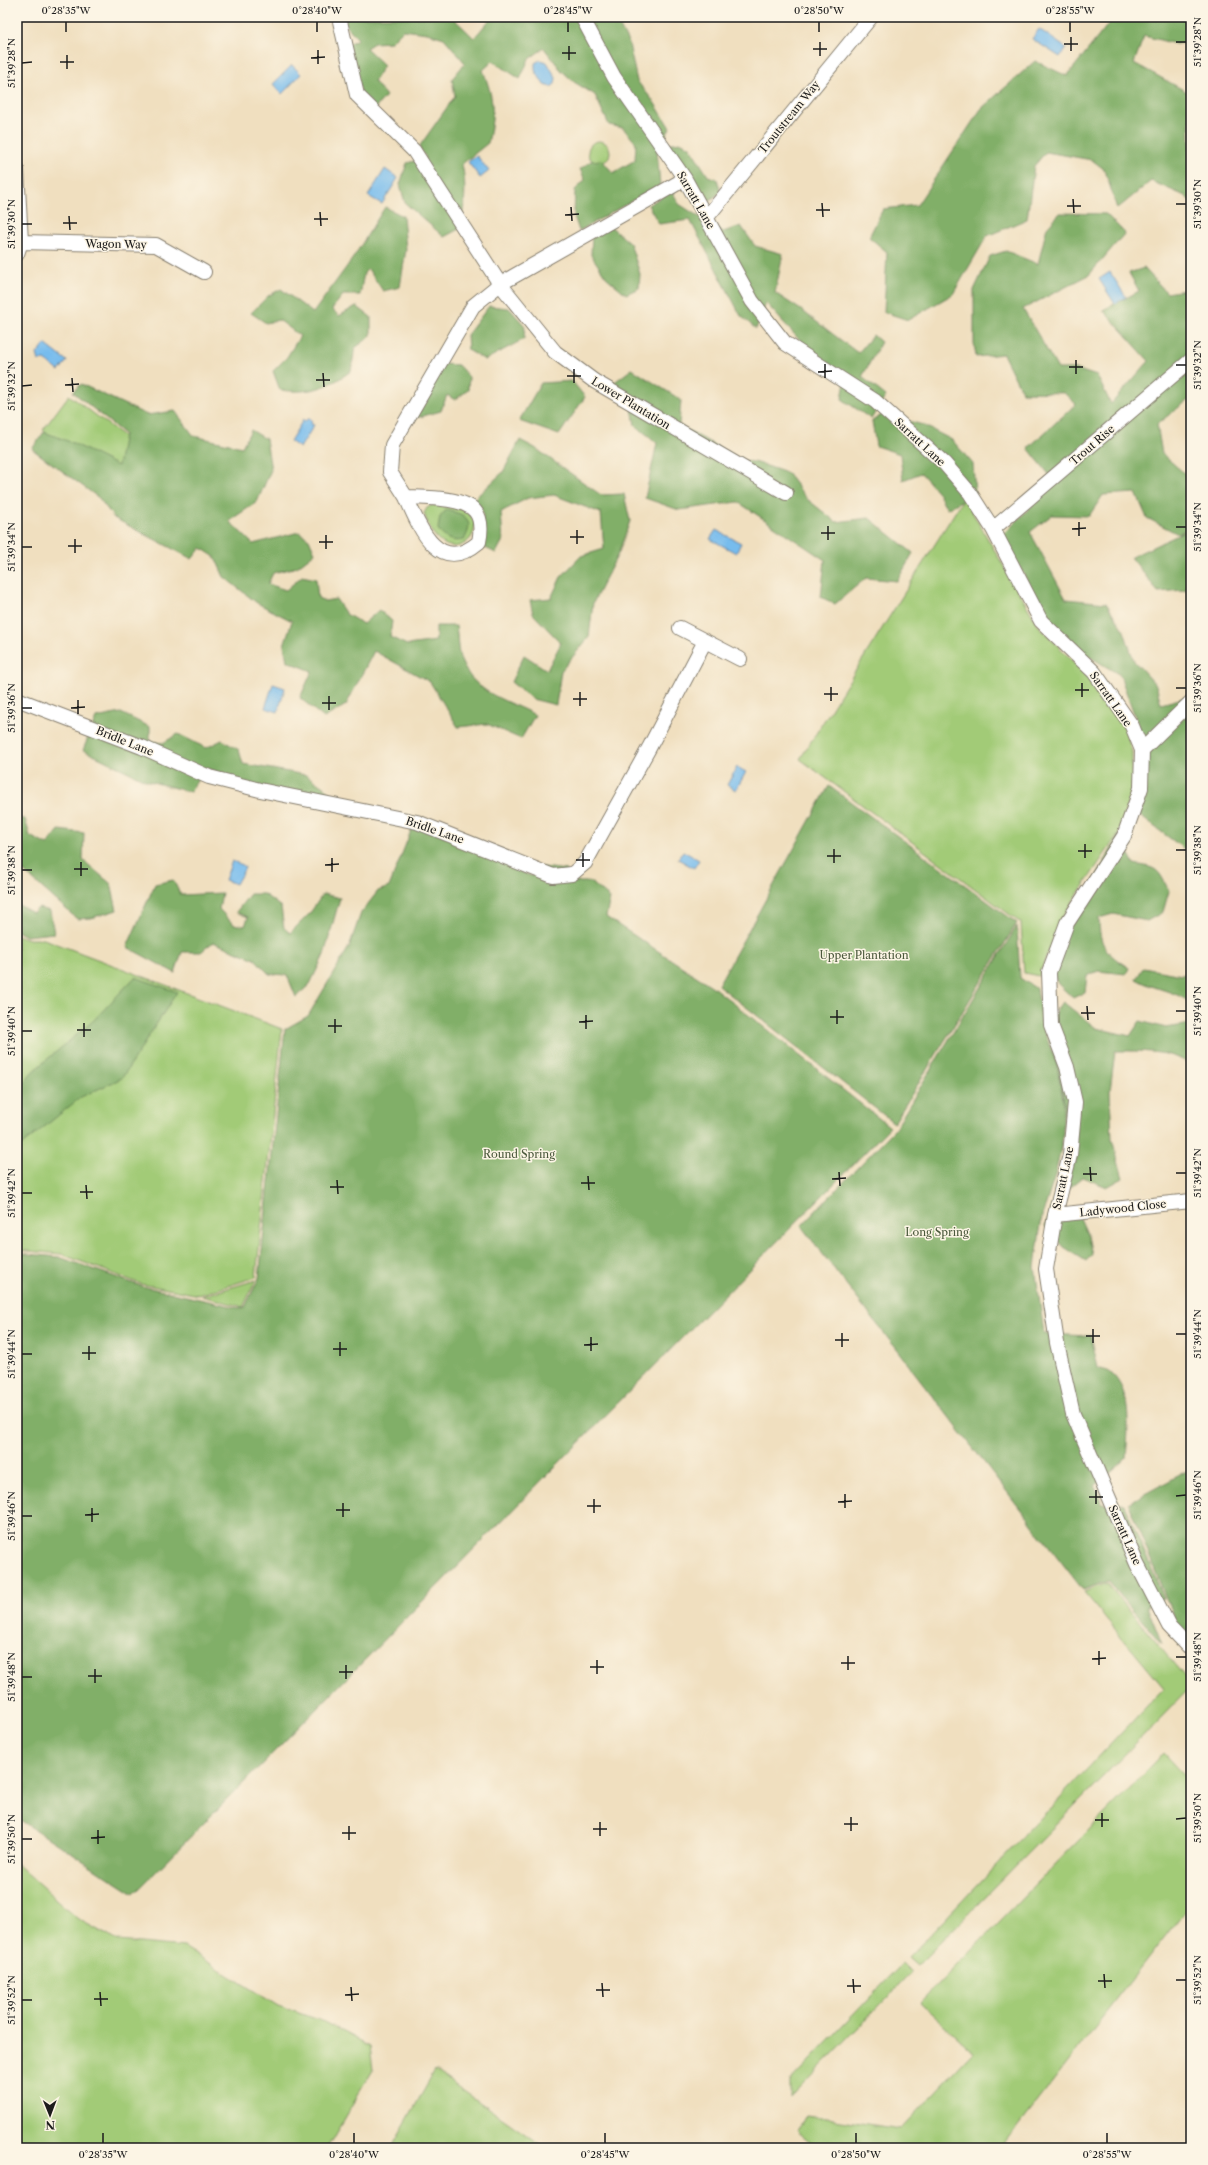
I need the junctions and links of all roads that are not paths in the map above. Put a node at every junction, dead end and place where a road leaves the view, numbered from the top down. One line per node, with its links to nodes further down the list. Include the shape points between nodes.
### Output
1 (339, 17): 9 (street, Lower Plantation, via 357,95 414,151)
2 (582, 17): 5 (street, Sarratt Lane, via 614,77)
3 (871, 17): 6 (street, Troutstream Way)
4 (17, 169): 7 (street)
5 (685, 179): 6 (street, Sarratt Lane); 9 (street)
6 (707, 217): 13 (street, Sarratt Lane, via 752,301 785,343 876,401 945,464 970,492)
7 (19, 248): 8 (street, Wagon Way, via 156,244)
8 (204, 272)
9 (500, 284): 11 (street, Lower Plantation, via 555,352 594,381); 12 (street, via 473,306 392,445 390,472)
10 (1191, 360): 13 (street, Trout Rise)
11 (786, 493)
12 (406, 497): 12 (street, via 465,503 476,512 481,528 479,542 470,550 457,555 441,551 429,541)
13 (993, 529): 19 (street, Sarratt Lane, via 1041,621 1094,672 1132,726)
14 (680, 628): 15 (street)
15 (705, 641): 16 (street); 17 (street, Bridle Lane, via 586,862 572,874 553,876 417,822 209,777 142,747)
16 (740, 659)
17 (17, 698)
18 (1191, 702): 19 (street)
19 (1142, 750): 21 (street, Sarratt Lane, via 1141,788 1124,836 1067,923 1049,972 1051,1025 1067,1067 1075,1102 1070,1155)
20 (1191, 1201): 21 (street, Ladywood Close)
21 (1055, 1215): 22 (street, Sarratt Lane, via 1046,1269 1057,1343 1073,1414 1141,1570 1169,1626)
22 (1191, 1649)

